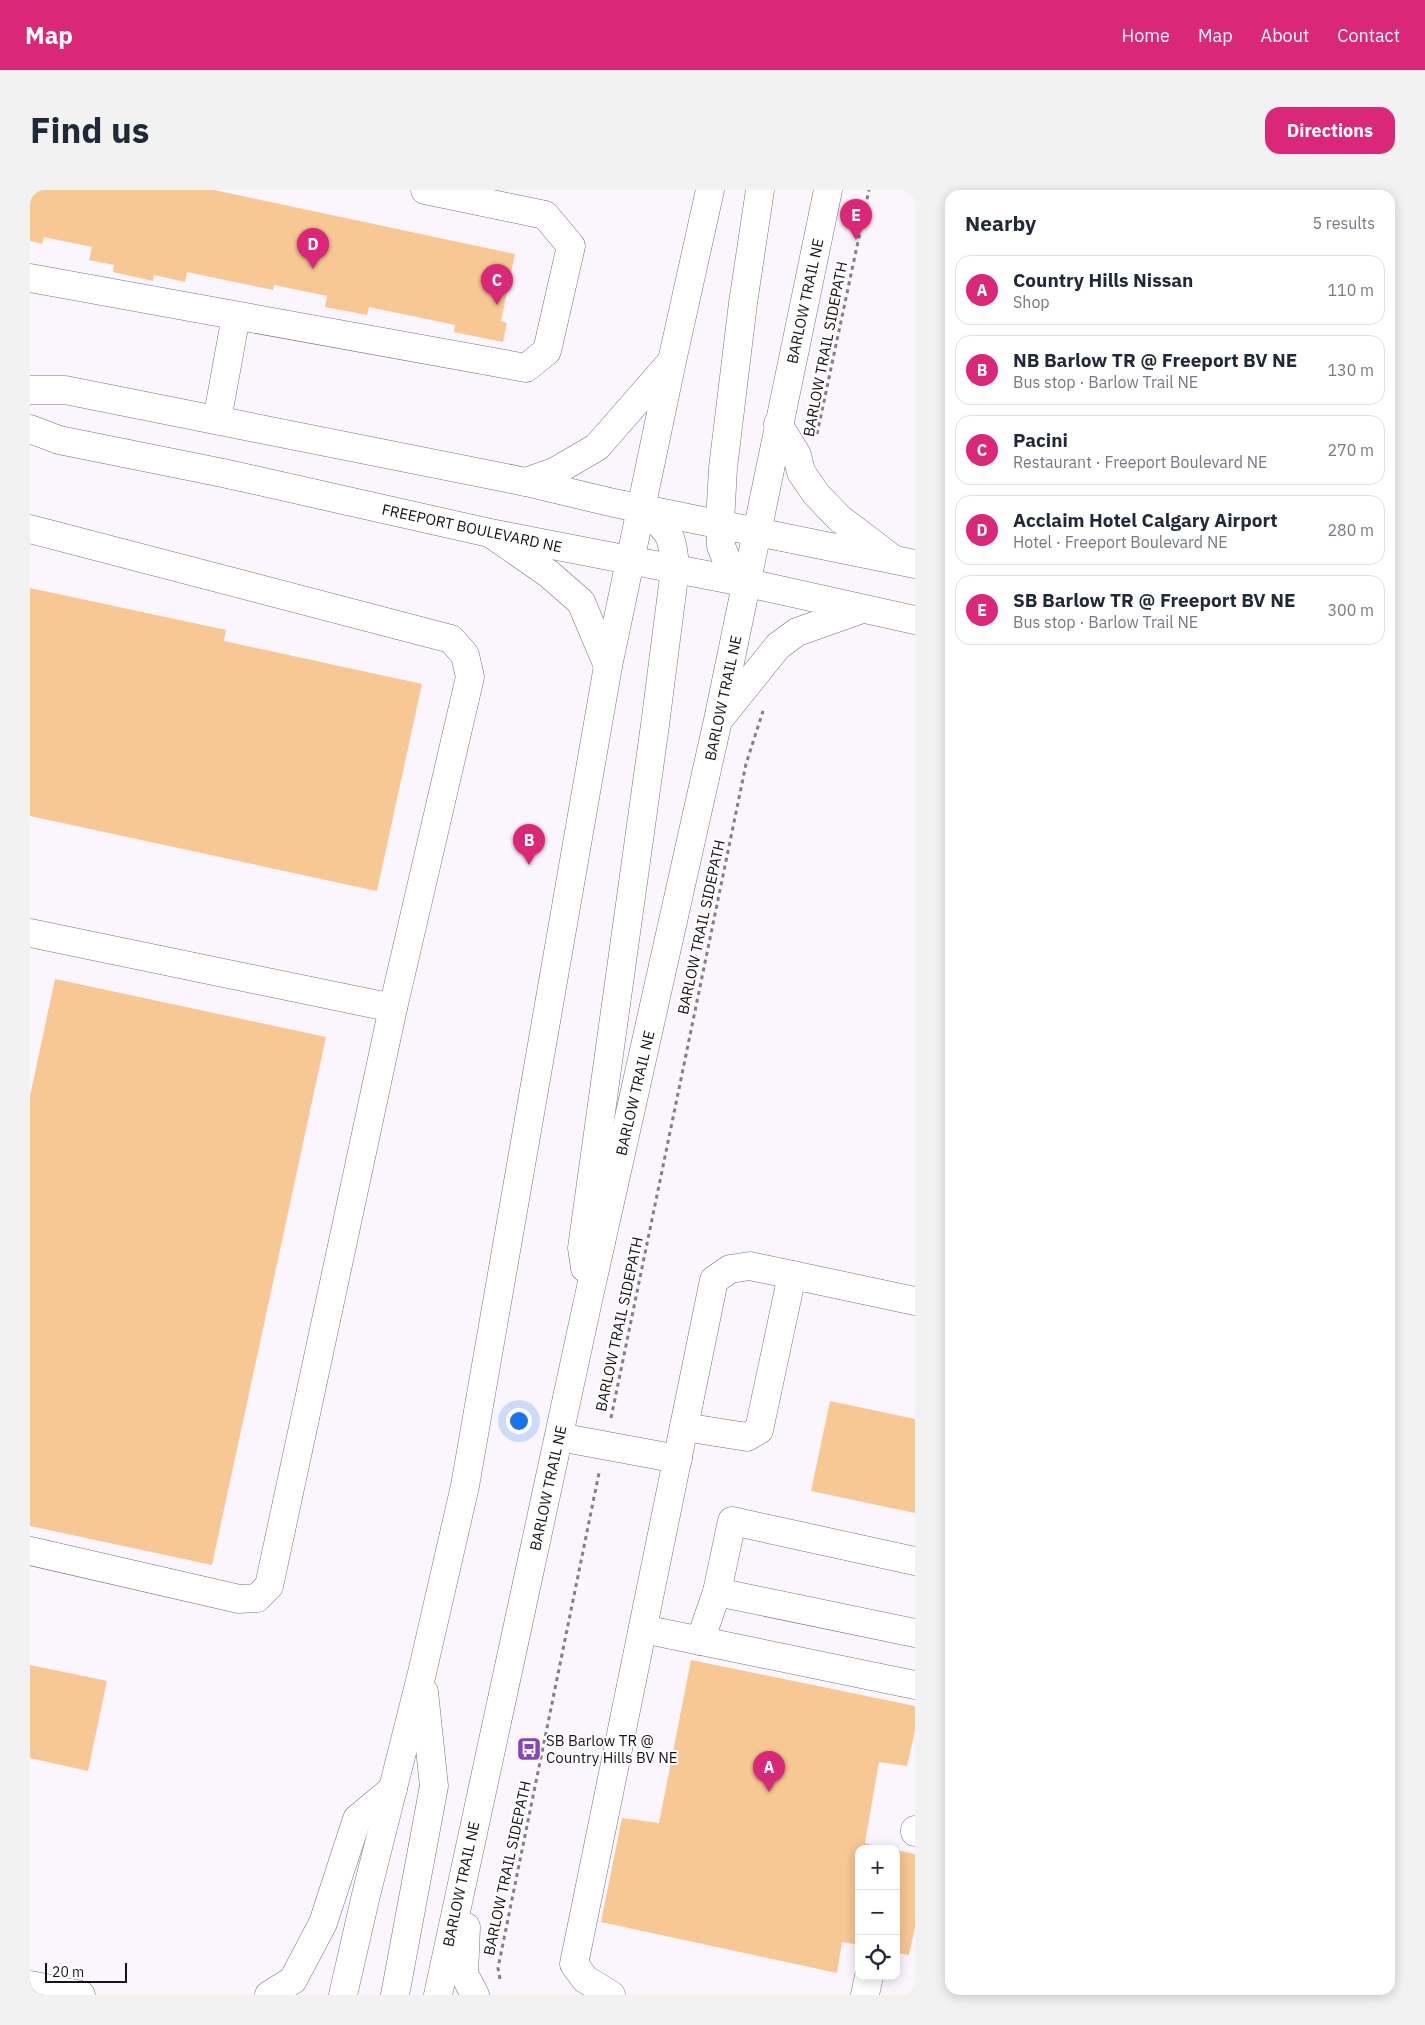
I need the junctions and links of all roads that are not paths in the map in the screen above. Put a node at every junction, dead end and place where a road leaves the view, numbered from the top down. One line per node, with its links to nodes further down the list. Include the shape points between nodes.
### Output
1 (425, 190): 6 (main road, via 545,215 571,246 547,351 526,368)
2 (710, 190): 7 (main road)
3 (760, 190): 14 (main road, via 723,468)
4 (828, 190): 10 (main road, BARLOW TRAIL NE)
5 (30, 278): 6 (main road)
6 (236, 316): 9 (main road)
7 (672, 361): 12 (main road, via 597,447 554,472); 13 (main road)
8 (30, 390): 9 (main road, via 65,390)
9 (217, 420): 12 (main road)
10 (778, 424): 16 (main road, BARLOW TRAIL NE); 19 (main road, via 797,455 801,472 816,494 839,518)
11 (30, 429): 17 (main road, FREEPORT BOULEVARD NE, via 59,440)
12 (526, 482): 13 (main road)
13 (641, 507): 14 (main road); 18 (main road); 20 (main road, via 668,531 674,548)
14 (720, 523): 16 (main road); 21 (main road, via 721,546 728,562)
15 (30, 529): 27 (main road, via 451,639 465,656 470,677)
16 (758, 531): 19 (main road); 21 (main road, BARLOW TRAIL NE)
17 (490, 533): 18 (main road, FREEPORT BOULEVARD NE); 24 (main road, via 549,574 580,602)
18 (630, 560): 20 (main road, FREEPORT BOULEVARD NE); 24 (main road)
19 (904, 562)
20 (675, 569): 21 (main road, FREEPORT BOULEVARD NE); 29 (main road, via 582,1248)
21 (748, 583): 22 (main road, FREEPORT BOULEVARD NE); 25 (main road, BARLOW TRAIL NE)
22 (862, 609): 23 (main road, FREEPORT BOULEVARD NE); 25 (main road, via 797,632 778,646)
23 (915, 620)
24 (608, 666): 40 (main road, via 465,1486)
25 (718, 720): 29 (main road, BARLOW TRAIL NE)
26 (30, 933): 27 (main road)
27 (394, 1008): 34 (main road, via 269,1586 257,1598 239,1599)
28 (792, 1275): 30 (main road); 31 (main road, via 750,1266 730,1269 714,1280); 31 (main road, via 759,1430 747,1436)
29 (589, 1296): 32 (main road, BARLOW TRAIL NE)
30 (915, 1301)
31 (684, 1427): 33 (main road)
32 (559, 1437): 33 (main road); 43 (main road, BARLOW TRAIL NE)
33 (678, 1459): 37 (main road)
34 (30, 1551)
35 (915, 1561): 36 (main road, via 732,1521)
36 (717, 1592): 38 (main road); 39 (main road)
37 (642, 1629): 39 (main road); 52 (main road, via 574,1964 585,1979)
38 (915, 1633)
39 (700, 1641): 41 (main road)
40 (422, 1673): 42 (main road); 49 (main road, via 434,1786)
41 (915, 1685)
42 (392, 1789): 47 (main road, via 357,1819 323,1923 293,1980); 48 (main road)
43 (470, 1843): 50 (main road, BARLOW TRAIL NE); 51 (main road, via 464,1974)
44 (868, 1980): 53 (main road)
45 (30, 1985): 46 (main road)
46 (81, 1995)
47 (270, 1995)
48 (343, 1995)
49 (395, 1995)
50 (438, 1995)
51 (475, 1995)
52 (610, 1995)
53 (865, 1995)

